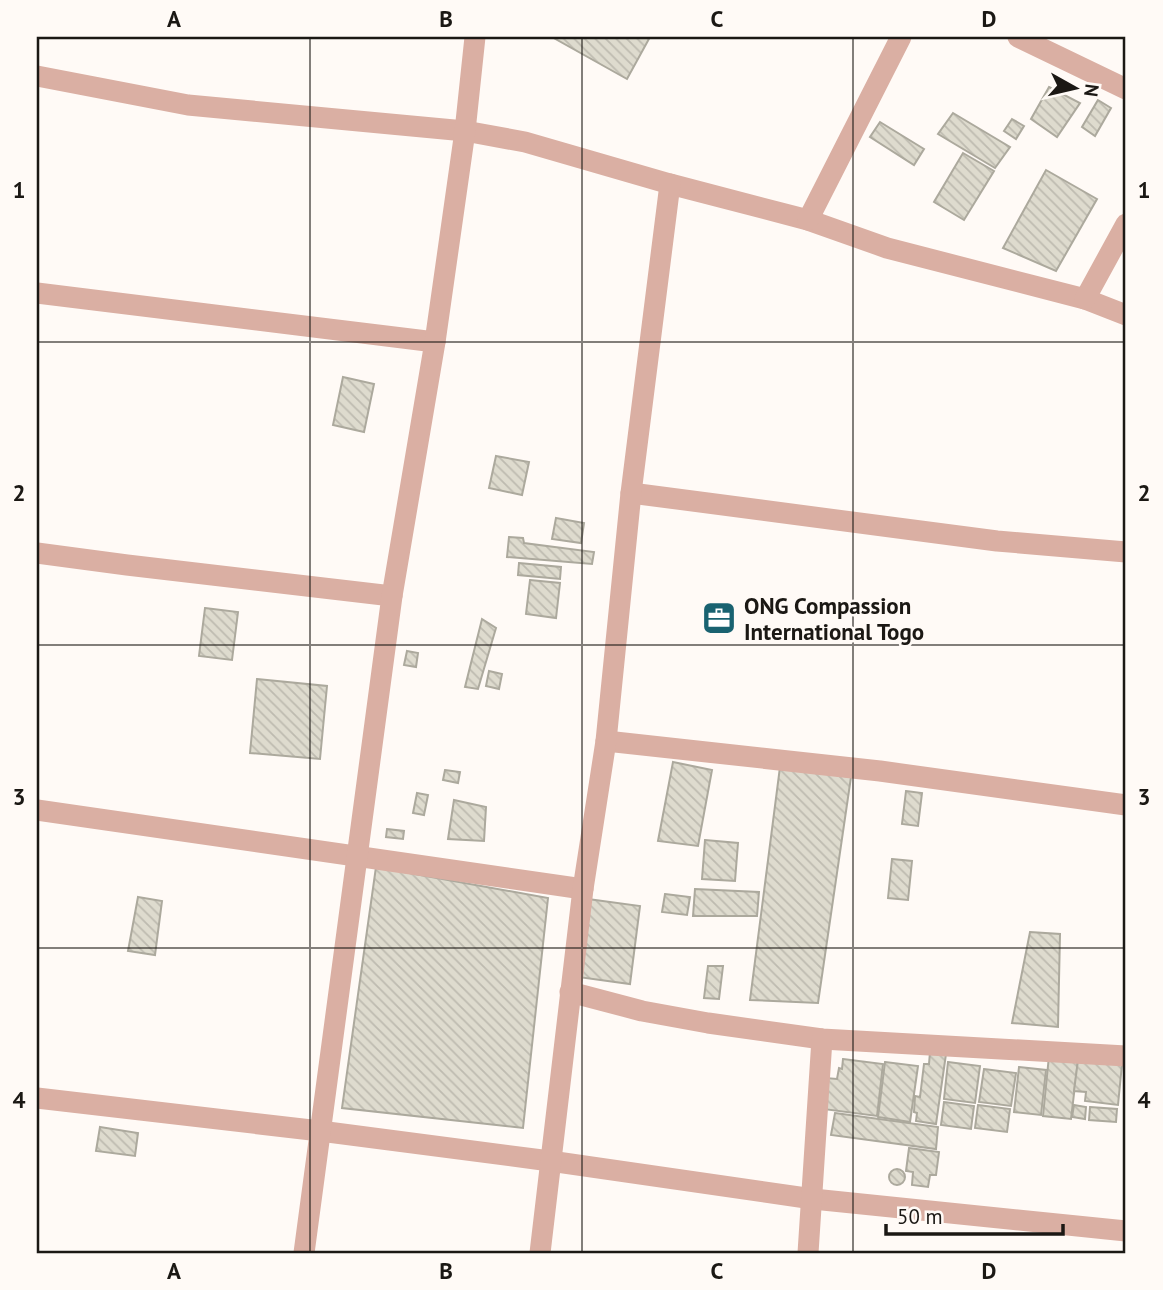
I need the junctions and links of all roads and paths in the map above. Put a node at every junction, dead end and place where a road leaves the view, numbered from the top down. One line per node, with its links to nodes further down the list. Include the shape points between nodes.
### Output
1 (475, 37): 6 (street)
2 (901, 37): 8 (street)
3 (1018, 37): 5 (street)
4 (37, 76): 6 (street, via 188,105)
5 (1126, 89)
6 (465, 131): 7 (street, via 525,142); 13 (street)
7 (670, 184): 8 (street); 14 (street)
8 (808, 220): 11 (street, via 887,248)
9 (1126, 224): 11 (street)
10 (37, 293): 13 (street)
11 (1085, 299): 12 (street)
12 (1126, 315)
13 (436, 342): 17 (street)
14 (631, 493): 16 (street, via 997,541); 18 (street)
15 (37, 552): 17 (street)
16 (1126, 552)
17 (392, 596): 21 (street)
18 (606, 741): 19 (street, via 880,771); 22 (street)
19 (1126, 805)
20 (37, 810): 21 (street)
21 (356, 855): 22 (street); 27 (street)
22 (583, 889): 23 (street)
23 (570, 992): 24 (street, via 642,1012); 28 (street)
24 (822, 1039): 25 (street); 29 (street)
25 (1126, 1056)
26 (37, 1098): 27 (street)
27 (320, 1130): 28 (street); 31 (street)
28 (551, 1161): 29 (street); 32 (street)
29 (813, 1199): 30 (street); 33 (street)
30 (1126, 1231)
31 (304, 1253)
32 (540, 1253)
33 (808, 1253)

